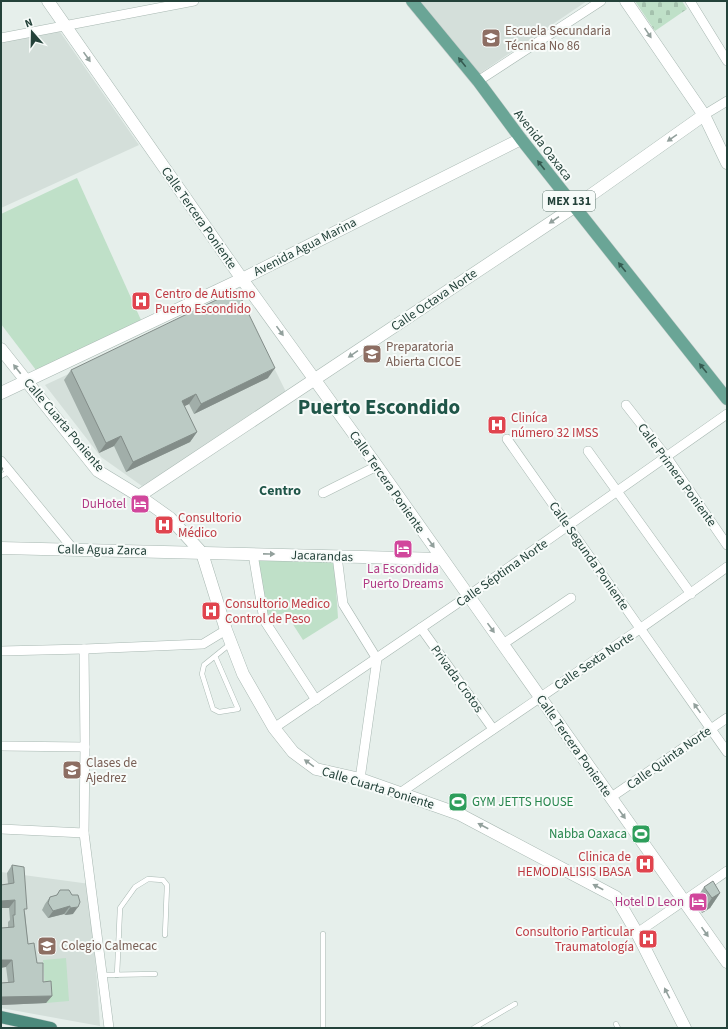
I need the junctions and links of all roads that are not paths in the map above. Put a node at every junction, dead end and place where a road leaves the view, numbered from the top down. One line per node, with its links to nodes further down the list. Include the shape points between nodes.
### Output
1 (48, 1): 7 (street, Calle Tercera Poniente)
2 (194, 1): 7 (street)
3 (412, 1): 10 (main road, Avenida Oaxaca / MEX 131, one-way to 3)
4 (601, 1): 10 (street)
5 (626, 1): 12 (street, one-way to 12)
6 (690, 1): 9 (street)
7 (65, 25): 8 (street); 16 (street, Calle Tercera Poniente, one-way to 16)
8 (1, 38)
9 (727, 61)
10 (478, 81): 13 (main road, Avenida Oaxaca / MEX 131)
11 (727, 101): 12 (street, Calle Octava Norte)
12 (704, 115): 14 (street); 15 (street, Calle Octava Norte, one-way to 15)
13 (521, 139): 15 (main road, Avenida Oaxaca / MEX 131, one-way to 13); 16 (street, Avenida Agua Marina)
14 (727, 163)
15 (574, 207): 18 (street, Calle Octava Norte, one-way to 18); 21 (main road, Avenida Oaxaca / MEX 131, one-way to 15)
16 (242, 279): 18 (street, Calle Tercera Poniente, one-way to 18); 19 (street, Avenida Agua Marina)
17 (1, 349): 19 (street, Calle Cuarta Poniente, one-way to 17)
18 (314, 379): 28 (street, Calle Tercera Poniente); 33 (street, Calle Octava Norte)
19 (27, 382): 20 (street, Avenida Agua Marina); 33 (street, Calle Cuarta Poniente, via 98,471)
20 (1, 394)
21 (727, 399)
22 (626, 405): 26 (street, Calle Primera Poniente)
23 (727, 414): 26 (street, Calle Séptima Norte)
24 (507, 439): 34 (street, Calle Segunda Poniente)
25 (588, 451): 31 (street)
26 (666, 456): 31 (street, Calle Séptima Norte); 35 (street, Calle Primera Poniente)
27 (1, 461): 29 (street)
28 (377, 466): 32 (street); 41 (street, Calle Tercera Poniente, one-way to 41)
29 (10, 471): 30 (lane); 37 (street)
30 (1, 476)
31 (617, 491): 34 (street, Calle Séptima Norte); 43 (street)
32 (323, 493)
33 (140, 496): 38 (street, Calle Cuarta Poniente, via 170,518)
34 (569, 526): 44 (street, Calle Séptima Norte); 47 (street, Calle Segunda Poniente)
35 (727, 545)
36 (1, 548): 37 (street, Calle Agua Zarca)
37 (74, 550): 38 (street, Calle Agua Zarca)
38 (202, 553): 39 (street, Jacarandas); 48 (street, Calle Cuarta Poniente)
39 (253, 554): 40 (street, Jacarandas, one-way to 40); 56 (street, via 264,620)
40 (337, 556): 41 (street, Jacarandas); 54 (street, via 343,604)
41 (442, 560): 44 (street, Calle Tercera Poniente)
42 (727, 567): 43 (street, Calle Sexta Norte)
43 (691, 594): 47 (street, Calle Sexta Norte)
44 (468, 596): 46 (street, Calle Séptima Norte); 50 (street, Calle Tercera Poniente, one-way to 50)
45 (571, 598): 50 (street)
46 (421, 628): 54 (street, Calle Séptima Norte); 59 (street, Privada Crotos)
47 (641, 629): 55 (street, Calle Sexta Norte); 60 (street, Calle Segunda Poniente, one-way to 47)
48 (226, 630): 49 (street, Calle Cuarta Poniente); 51 (street, via 203,644)
49 (231, 643): 53 (lane); 58 (street, Calle Cuarta Poniente, via 243,674)
50 (503, 644): 55 (street, Calle Tercera Poniente)
51 (84, 649): 52 (street); 62 (street)
52 (1, 651)
53 (215, 656): 53 (lane, via 232,696 238,709 219,712 213,709 202,674 204,666)
54 (377, 659): 56 (street, Calle Séptima Norte); 64 (street)
55 (540, 698): 59 (street, Calle Sexta Norte); 66 (street, Calle Tercera Poniente)
56 (316, 700): 58 (street, Calle Séptima Norte)
57 (727, 718): 60 (street, Calle Quinta Norte)
58 (274, 728): 64 (street, Calle Cuarta Poniente, one-way to 58, via 316,769 293,752)
59 (493, 729): 65 (street, Calle Sexta Norte)
60 (711, 729): 63 (street, Calle Segunda Poniente); 66 (street, Calle Quinta Norte)
61 (1, 746): 62 (street)
62 (86, 747): 68 (street)
63 (727, 752)
64 (360, 779): 65 (street, Calle Cuarta Poniente)
65 (400, 793): 71 (street, Calle Cuarta Poniente, one-way to 65, via 616,897 459,814)
66 (610, 798): 70 (street, Calle Tercera Poniente, one-way to 70)
67 (1, 829): 68 (street)
68 (84, 833): 77 (street)
69 (727, 871): 70 (street)
70 (684, 901): 71 (street); 74 (street, Calle Tercera Poniente, one-way to 74)
71 (637, 933): 84 (street, Calle Cuarta Poniente, one-way to 71)
72 (323, 934): 82 (lane)
73 (166, 935): 76 (lane, via 167,885 163,880 148,879 135,887 120,908)
74 (727, 962)
75 (156, 974): 76 (lane)
76 (116, 975): 77 (lane)
77 (102, 976): 81 (street)
78 (515, 1004): 83 (lane)
79 (1, 1017): 80 (highway)
80 (52, 1028)
81 (109, 1028)
82 (323, 1028)
83 (474, 1028)
84 (685, 1028)

